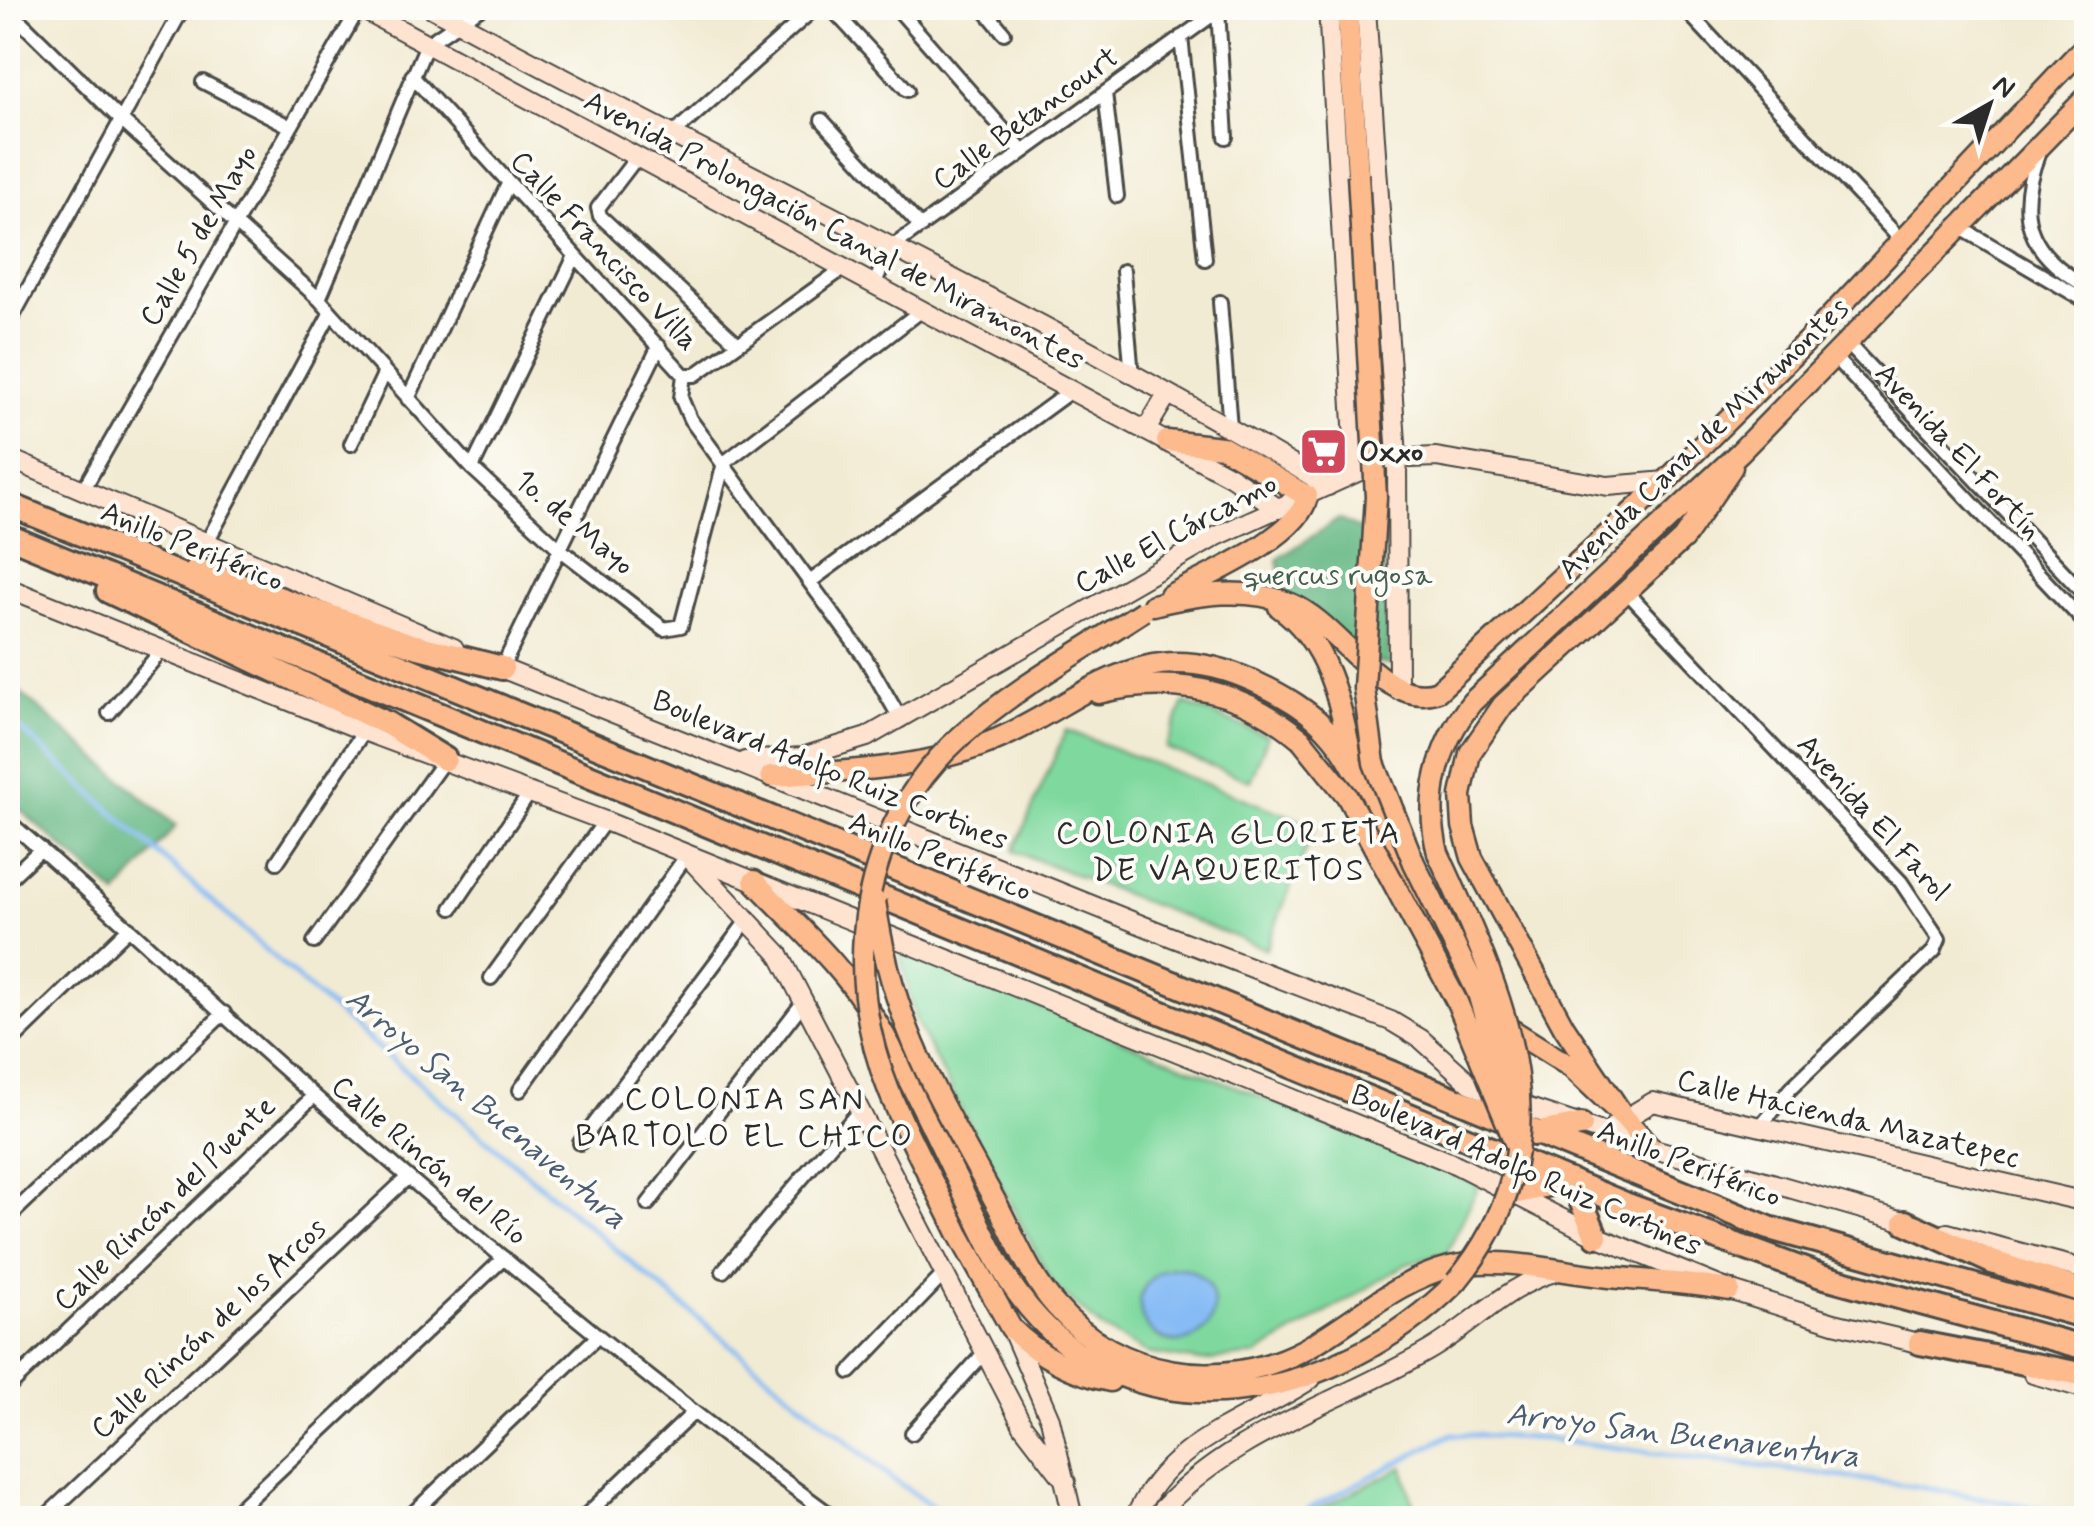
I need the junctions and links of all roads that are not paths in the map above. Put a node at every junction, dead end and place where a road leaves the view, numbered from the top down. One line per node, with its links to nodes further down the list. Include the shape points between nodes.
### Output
1 (184, 8): 26 (street)
2 (359, 8): 19 (main road, Avenida Prolongación Canal de Miramontes); 28 (street, Calle 5 de Mayo)
3 (432, 8): 16 (main road, Avenida Prolongación Canal de Miramontes)
4 (480, 8): 16 (street)
5 (815, 8): 29 (street)
6 (832, 8): 23 (street)
7 (897, 8): 32 (street)
8 (982, 8): 17 (street)
9 (1196, 8): 15 (street)
10 (1328, 8): 62 (main road)
11 (1347, 8): 121 (main road, bridge, via 1376,496 1364,688 1374,763 1478,993)
12 (1366, 8): 63 (main road)
13 (1684, 8): 39 (street)
14 (8, 10): 26 (street, 1o. de Mayo)
15 (1216, 12): 18 (street, Calle Betancourt); 30 (street)
16 (461, 24): 19 (street); 29 (main road, Avenida Prolongación Canal de Miramontes)
17 (1004, 34)
18 (1181, 38): 24 (street, Calle Betancourt); 42 (street)
19 (427, 44): 21 (street); 33 (main road, Avenida Prolongación Canal de Miramontes)
20 (2086, 45): 39 (main road, Avenida Canal de Miramontes)
21 (412, 76): 34 (street, Calle Francisco Villa); 47 (street)
22 (203, 82): 28 (street)
23 (907, 90)
24 (1105, 93): 32 (street, Calle Betancourt); 35 (street)
25 (2086, 98): 31 (main road, Avenida Canal de Miramontes)
26 (121, 120): 36 (street, 1o. de Mayo); 52 (street)
27 (822, 120): 37 (street)
28 (291, 126): 36 (street, Calle 5 de Mayo)
29 (673, 134): 40 (main road, Avenida Prolongación Canal de Miramontes)
30 (1226, 137)
31 (2042, 144): 38 (main road, Avenida Canal de Miramontes); 46 (street, via 2028,196 2029,224 2046,260)
32 (1023, 152): 37 (street, Calle Betancourt)
33 (637, 157): 43 (main road, Avenida Prolongación Canal de Miramontes); 53 (street, via 603,198 600,216)
34 (508, 184): 41 (street, Calle Francisco Villa); 61 (street)
35 (1117, 196)
36 (235, 222): 47 (street, 1o. de Mayo); 75 (street, Calle 5 de Mayo)
37 (921, 226): 40 (street, Calle Betancourt)
38 (1961, 228): 48 (street); 55 (main road, Avenida Canal de Miramontes)
39 (1902, 241): 73 (main road, Avenida Canal de Miramontes)
40 (892, 248): 45 (street, Calle Betancourt); 58 (main road, Avenida Prolongación Canal de Miramontes)
41 (574, 256): 54 (street, Calle Francisco Villa); 72 (street)
42 (1204, 259)
43 (844, 268): 45 (main road, Avenida Prolongación Canal de Miramontes); 53 (street)
44 (1123, 270): 58 (street)
45 (874, 284): 50 (main road, Avenida Prolongación Canal de Miramontes)
46 (2086, 286)
47 (320, 299): 51 (street, 1o. de Mayo)
48 (2086, 301)
49 (1220, 302): 64 (street)
50 (922, 310): 59 (main road, Avenida Prolongación Canal de Miramontes); 71 (street)
51 (331, 312): 56 (street, 1o. de Mayo); 80 (street)
52 (8, 325)
53 (737, 343): 57 (street)
54 (659, 346): 57 (street, Calle Francisco Villa); 81 (street)
55 (1841, 350): 68 (main road, Avenida Canal de Miramontes); 88 (street, Avenida El Fortín); 90 (street, Avenida El Fortín)
56 (385, 372): 61 (street, 1o. de Mayo); 67 (street)
57 (684, 376): 71 (street, Calle Francisco Villa, via 682,398 690,419)
58 (1132, 376): 60 (main road, Avenida Prolongación Canal de Miramontes)
59 (1072, 390): 65 (main road, Avenida Prolongación Canal de Miramontes); 84 (street)
60 (1167, 395): 64 (main road, Avenida Prolongación Canal de Miramontes); 65 (main road)
61 (408, 399): 72 (street, 1o. de Mayo)
62 (1352, 424): 63 (main road, via 1378,433); 74 (main road, via 1354,457)
63 (1395, 424): 69 (main road)
64 (1230, 428): 74 (main road, Avenida Prolongación Canal de Miramontes)
65 (1146, 430): 66 (main road, Avenida Prolongación Canal de Miramontes)
66 (1167, 442): 76 (main road, via 1222,447); 78 (main road, Avenida Prolongación Canal de Miramontes)
67 (351, 444)
68 (1740, 452): 86 (main road, via 1695,525); 127 (main road, Avenida Canal de Miramontes, bridge, via 1463,714 1442,755 1432,824 1438,853 1507,1017)
69 (1397, 457): 73 (main road, Calle El Cárcamo, via 1436,456 1608,486); 74 (main road, Calle El Cárcamo); 93 (main road)
70 (8, 458): 75 (main road, Boulevard Adolfo Ruiz Cortines)
71 (724, 464): 81 (street, 1o. de Mayo, via 681,626 674,630); 84 (street, Calle Francisco Villa)
72 (472, 468): 81 (street, 1o. de Mayo)
73 (1666, 481): 93 (main road, Avenida Canal de Miramontes, via 1445,686 1422,696)
74 (1337, 482): 76 (main road, Calle El Cárcamo)
75 (83, 490): 80 (main road, Boulevard Adolfo Ruiz Cortines)
76 (1307, 496): 78 (main road, Calle El Cárcamo); 89 (main road, via 1305,509 1287,528)
77 (8, 504): 83 (highway, Anillo Periférico)
78 (1279, 508): 96 (main road, Calle El Cárcamo, via 1217,536)
79 (8, 536): 82 (highway, Anillo Periférico)
80 (207, 542): 92 (main road, Boulevard Adolfo Ruiz Cortines)
81 (561, 550): 92 (street)
82 (56, 556): 98 (highway, via 146,612 388,724); 131 (highway, Anillo Periférico)
83 (135, 556): 92 (highway, via 222,576 412,645); 127 (highway, Anillo Periférico)
84 (810, 581): 96 (street, Calle Francisco Villa)
85 (8, 588): 91 (main road, Boulevard Adolfo Ruiz Cortines)
86 (1626, 592): 123 (main road, via 1490,721 1466,766 1461,809 1472,858 1564,1027); 124 (street, Avenida El Farol, via 1901,882 1939,940)
87 (1250, 593): 89 (main road, via 1208,594); 93 (main road, via 1295,605 1325,623); 100 (main road, via 1288,613 1318,649)
88 (2086, 596)
89 (1148, 608): 108 (main road, bridge, via 994,710 928,769 884,838)
90 (2086, 624)
91 (162, 650): 95 (street); 97 (main road, Boulevard Adolfo Ruiz Cortines)
92 (502, 668): 99 (main road, Boulevard Adolfo Ruiz Cortines)
93 (1398, 690)
94 (1050, 708): 100 (main road, via 1143,667 1213,667 1303,708); 101 (main road, via 961,752); 121 (main road, bridge, via 1121,688 1179,685 1242,700 1301,739 1347,796)
95 (109, 713)
96 (901, 720): 99 (main road, Calle El Cárcamo, via 824,752)
97 (364, 731): 98 (main road, Boulevard Adolfo Ruiz Cortines); 107 (street)
98 (445, 758): 102 (main road, Boulevard Adolfo Ruiz Cortines); 114 (street)
99 (734, 761): 101 (main road, Boulevard Adolfo Ruiz Cortines)
100 (1354, 768): 123 (main road, via 1473,996 1509,1030 1585,1078)
101 (771, 776): 121 (main road, Boulevard Adolfo Ruiz Cortines, via 1391,1020)
102 (532, 792): 103 (main road, Boulevard Adolfo Ruiz Cortines); 111 (street)
103 (605, 820): 106 (main road, Boulevard Adolfo Ruiz Cortines); 115 (street)
104 (8, 821): 105 (street, Calle Rincón del Río)
105 (40, 849): 109 (street); 113 (street, Calle Rincón del Río)
106 (688, 855): 110 (main road, Boulevard Adolfo Ruiz Cortines); 112 (main road); 119 (street)
107 (278, 862)
108 (872, 879): 141 (main road, bridge, via 894,1002 918,1060 1044,1290 1074,1324 1130,1360 1184,1374 1235,1371 1288,1357 1447,1267); 146 (main road, bridge, via 863,930 867,1018 889,1091)
109 (8, 880)
110 (754, 881): 132 (main road, Boulevard Adolfo Ruiz Cortines); 155 (main road, via 841,972 874,1017 1020,1298 1104,1370)
111 (452, 908)
112 (749, 918): 116 (main road); 128 (street)
113 (129, 928): 117 (street, Calle Rincón del Río); 118 (street)
114 (314, 942)
115 (492, 978)
116 (805, 1000): 122 (main road); 134 (street)
117 (224, 1013): 120 (street, Calle Rincón del Río); 135 (street)
118 (8, 1045)
119 (520, 1090)
120 (314, 1096): 130 (street, Calle Rincón del Río); 154 (street, Calle Rincón del Puente)
121 (1507, 1104): 125 (main road, Boulevard Adolfo Ruiz Cortines); 127 (highway)
122 (860, 1110): 140 (street); 142 (main road)
123 (1624, 1117): 124 (main road, Calle Hacienda Mazatepec, via 1652,1102); 126 (main road, Calle Hacienda Mazatepec); 129 (main road)
124 (1762, 1124): 133 (main road, Calle Hacienda Mazatepec)
125 (1581, 1125): 126 (main road, Boulevard Adolfo Ruiz Cortines); 127 (highway)
126 (1606, 1133): 129 (main road, Boulevard Adolfo Ruiz Cortines)
127 (1525, 1142): 145 (highway, Anillo Periférico, via 1769,1228); 151 (main road, Avenida Canal de Miramontes, bridge, via 1495,1222 1466,1270 1421,1313)
128 (580, 1143)
129 (1651, 1148): 136 (main road, Boulevard Adolfo Ruiz Cortines)
130 (408, 1177): 138 (street, Calle Rincón del Río); 161 (street, Calle Rincón de los Arcos)
131 (1570, 1181): 132 (highway); 137 (highway); 149 (highway, Anillo Periférico, via 1821,1276)
132 (1518, 1192): 137 (main road, Boulevard Adolfo Ruiz Cortines)
133 (2086, 1202)
134 (648, 1204)
135 (8, 1218)
136 (1905, 1222): 139 (main road, Boulevard Adolfo Ruiz Cortines); 144 (highway, via 1992,1262)
137 (1596, 1236): 143 (main road, Boulevard Adolfo Ruiz Cortines)
138 (504, 1258): 147 (street, Calle Rincón del Río); 162 (street)
139 (2086, 1270)
140 (724, 1271)
141 (1558, 1271): 143 (main road); 168 (main road, via 1500,1296 1428,1351 1246,1440)
142 (946, 1272): 150 (main road); 152 (street)
143 (1729, 1290): 148 (main road, Boulevard Adolfo Ruiz Cortines)
144 (2086, 1292)
145 (2086, 1317)
146 (1011, 1328): 155 (main road, via 1062,1366); 159 (main road, via 1050,1419)
147 (598, 1336): 157 (street, Calle Rincón del Río); 163 (street)
148 (1920, 1343): 153 (highway); 156 (main road, Boulevard Adolfo Ruiz Cortines)
149 (2086, 1348)
150 (985, 1352): 158 (street); 159 (main road, via 1031,1440)
151 (1338, 1360): 155 (main road, Avenida Canal de Miramontes, via 1248,1391); 167 (main road, via 1192,1445 1159,1479)
152 (850, 1372)
153 (2086, 1374)
154 (8, 1388)
155 (1156, 1388)
156 (2086, 1390)
157 (692, 1414): 160 (street, Calle Rincón del Río); 164 (street)
158 (912, 1432)
159 (1066, 1482): 166 (main road)
160 (817, 1514): 165 (street, Calle Rincón del Río)
161 (44, 1518)
162 (229, 1518)
163 (408, 1518)
164 (583, 1518)
165 (835, 1518)
166 (1074, 1518)
167 (1136, 1518)
168 (1154, 1518)
169 (1432, 1518): 170 (street)
170 (1454, 1518)

